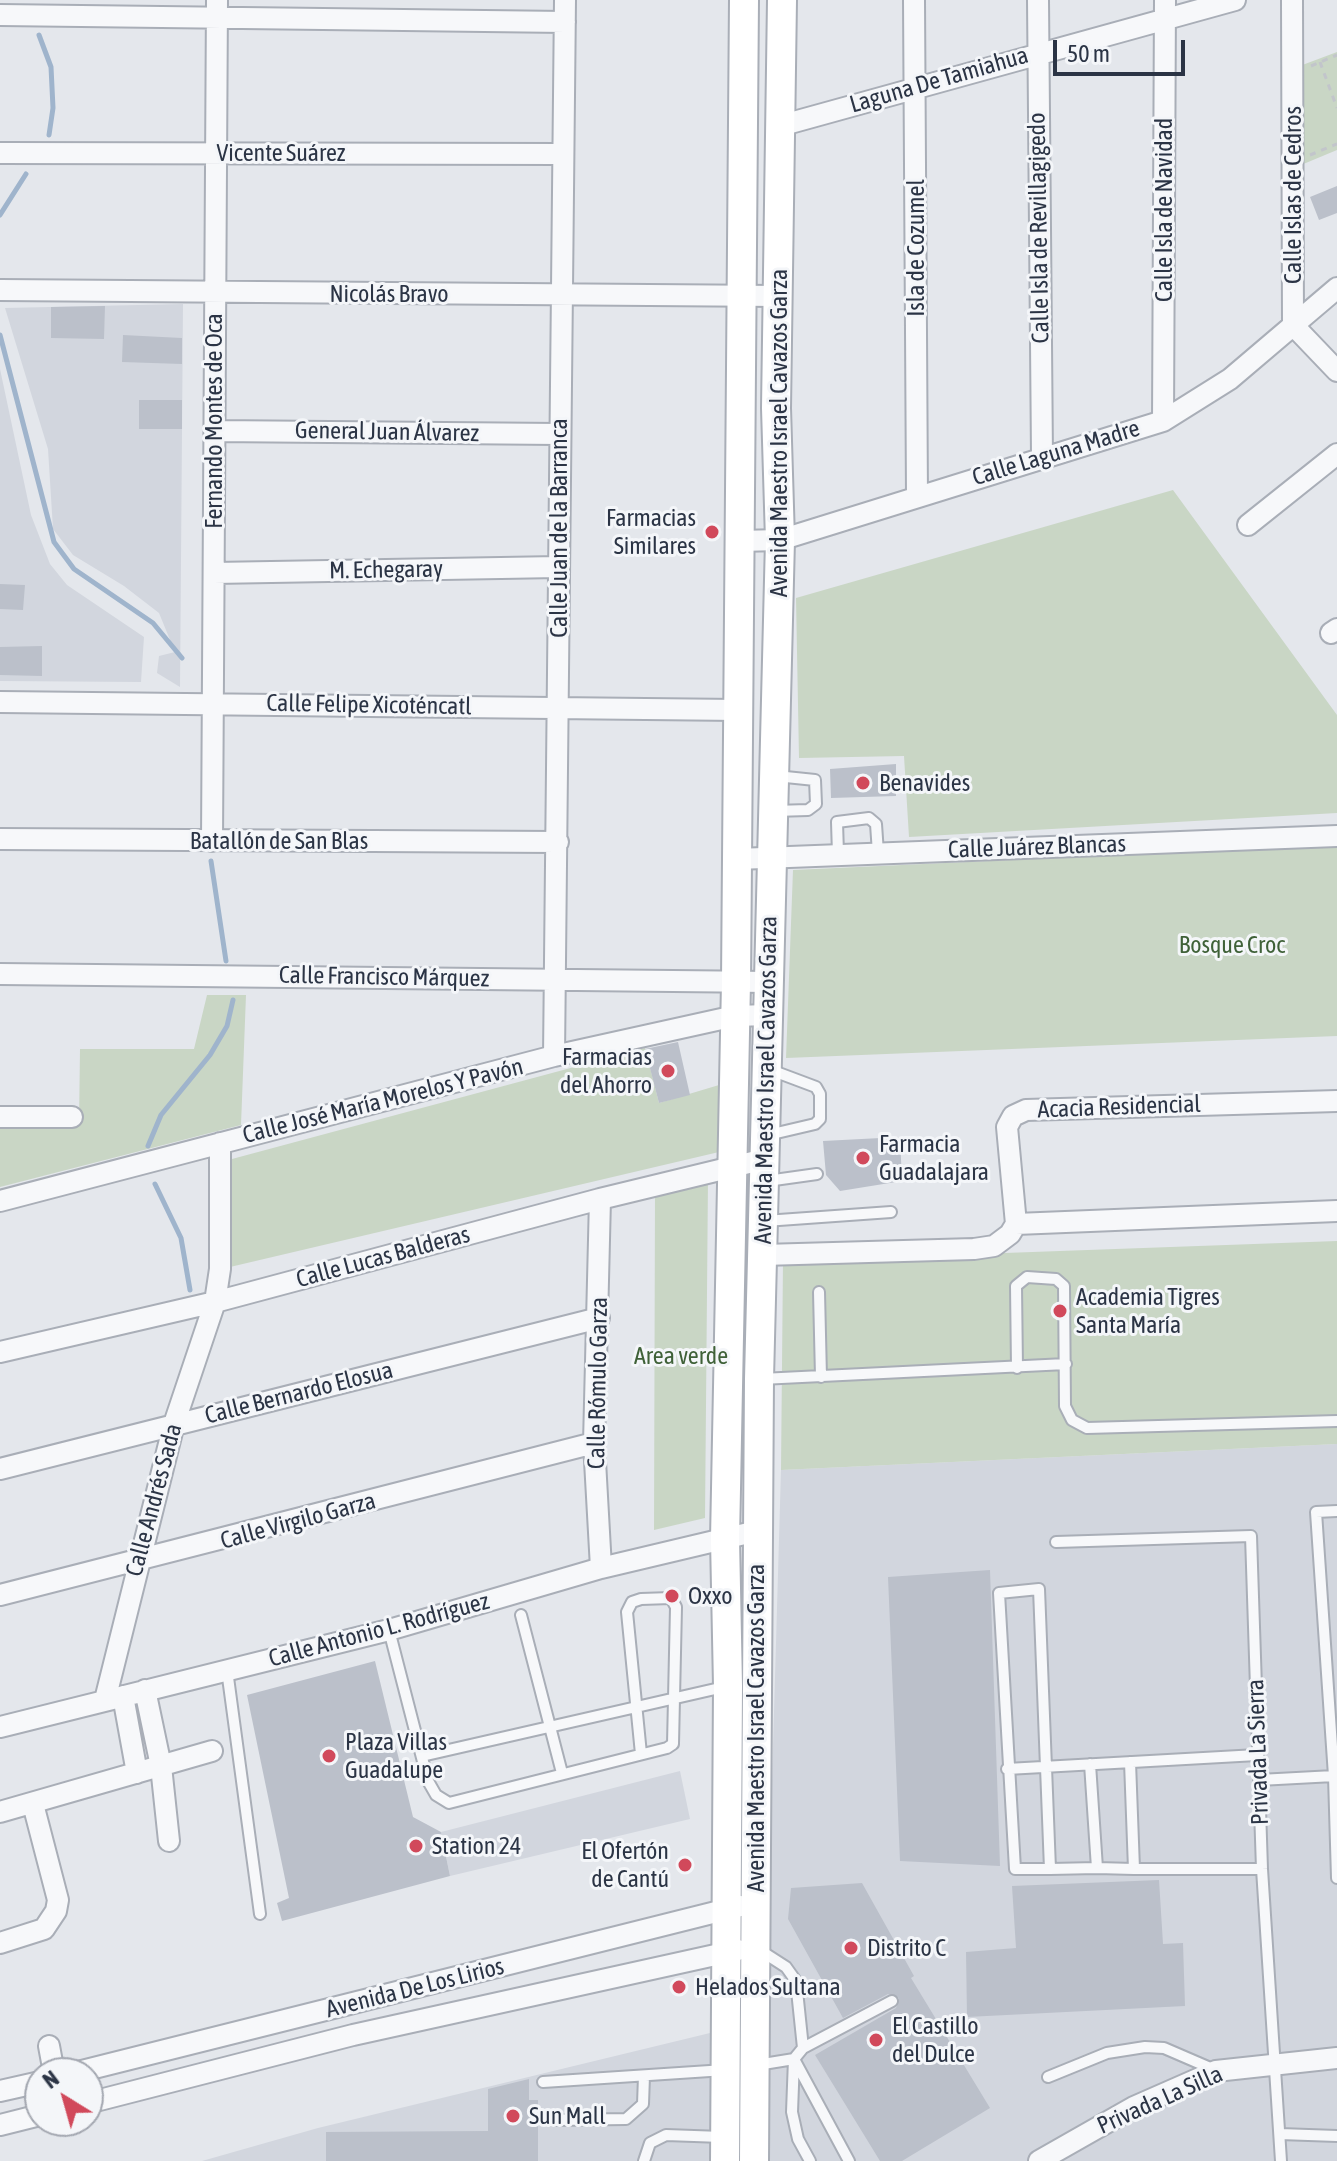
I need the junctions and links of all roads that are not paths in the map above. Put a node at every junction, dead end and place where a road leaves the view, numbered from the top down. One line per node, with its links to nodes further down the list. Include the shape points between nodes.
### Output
1 (565, 0): 11 (street, Calle Juan de la Barranca)
2 (744, 0): 23 (main road, Avenida Maestro Israel Cavazos Garza)
3 (782, 0): 14 (main road, Avenida Maestro Israel Cavazos Garza)
4 (914, 0): 13 (street, Isla de Cozumel)
5 (1038, 0): 12 (street, Calle Isla de Revillagigedo)
6 (1235, 0): 9 (street, Laguna De Tamiahua)
7 (1292, 0): 24 (street, Calle Islas de Cedros)
8 (217, 9): 10 (street); 11 (street); 16 (street, Fernando Montes de Oca)
9 (1165, 10): 12 (street, Laguna De Tamiahua); 26 (street, Calle Isla de Navidad)
10 (0, 15)
11 (565, 22): 17 (street, Calle Juan de la Barranca)
12 (1037, 52): 13 (street, Laguna De Tamiahua); 30 (street, Calle Isla de Revillagigedo)
13 (916, 86): 14 (street, Laguna De Tamiahua); 31 (street, Isla de Cozumel)
14 (783, 125): 22 (main road, Avenida Maestro Israel Cavazos Garza)
15 (0, 153): 16 (street, Vicente Suárez)
16 (217, 153): 17 (street, Vicente Suárez); 20 (street, Fernando Montes de Oca)
17 (563, 154): 21 (street, Calle Juan de la Barranca)
18 (1337, 288): 24 (street, Calle Laguna Madre)
19 (0, 290): 20 (street, Nicolás Bravo)
20 (214, 294): 21 (street, Nicolás Bravo); 27 (street, Fernando Montes de Oca)
21 (560, 295): 23 (street, Nicolás Bravo); 28 (street, Calle Juan de la Barranca)
22 (779, 296): 23 (street, Nicolás Bravo); 33 (main road, Avenida Maestro Israel Cavazos Garza)
23 (742, 298): 34 (main road, Avenida Maestro Israel Cavazos Garza)
24 (1293, 325): 25 (street); 26 (street, Calle Laguna Madre, via 1230,379)
25 (1337, 371)
26 (1163, 421): 30 (street, Calle Laguna Madre)
27 (215, 431): 28 (street, General Juan Álvarez); 36 (street, Fernando Montes de Oca)
28 (559, 434): 35 (street, Calle Juan de la Barranca)
29 (1337, 454): 32 (street)
30 (1042, 456): 31 (street, Calle Laguna Madre)
31 (917, 496): 33 (street, Calle Laguna Madre)
32 (1248, 525)
33 (780, 540): 34 (street, Calle Laguna Madre); 41 (main road, Avenida Maestro Israel Cavazos Garza)
34 (739, 541): 40 (main road, Avenida Maestro Israel Cavazos Garza)
35 (558, 567): 36 (street, M. Echegaray); 39 (street, Calle Juan de la Barranca)
36 (214, 573): 38 (street, Fernando Montes de Oca)
37 (0, 702): 38 (street, Calle Felipe Xicoténcatl)
38 (212, 703): 39 (street, Calle Felipe Xicoténcatl); 45 (street, Fernando Montes de Oca)
39 (560, 708): 40 (street, Calle Felipe Xicoténcatl); 46 (street, Calle Juan de la Barranca)
40 (738, 710): 50 (main road, Avenida Maestro Israel Cavazos Garza)
41 (773, 776): 42 (main road, Avenida Maestro Israel Cavazos Garza); 42 (lane, via 815,780 816,804 808,810)
42 (772, 811): 49 (main road, Avenida Maestro Israel Cavazos Garza)
43 (1337, 836): 47 (street, Calle Juárez Blancas)
44 (0, 839): 45 (street, Batallón de San Blas)
45 (212, 841): 46 (street, Batallón de San Blas)
46 (558, 842): 52 (street, Calle Juan de la Barranca)
47 (878, 853): 48 (street, Calle Juárez Blancas); 48 (lane, via 876,824 869,818 837,822)
48 (838, 854): 49 (street, Calle Juárez Blancas)
49 (771, 857): 50 (street, Calle Juárez Blancas); 54 (main road, Avenida Maestro Israel Cavazos Garza)
50 (737, 859): 53 (main road, Avenida Maestro Israel Cavazos Garza)
51 (0, 974): 52 (street, Calle Francisco Márquez)
52 (555, 979): 53 (street, Calle Francisco Márquez); 57 (street, Calle Juan de la Barranca)
53 (736, 982): 54 (street, Calle Francisco Márquez); 56 (main road, Avenida Maestro Israel Cavazos Garza)
54 (769, 982): 55 (main road, Avenida Maestro Israel Cavazos Garza)
55 (768, 1015): 56 (street, Calle José María Morelos Y Pavón); 58 (main road, Avenida Maestro Israel Cavazos Garza)
56 (735, 1016): 57 (street, Calle José María Morelos Y Pavón); 64 (main road, Avenida Maestro Israel Cavazos Garza)
57 (554, 1056): 62 (street, Calle José María Morelos Y Pavón)
58 (767, 1069): 63 (main road, Avenida Maestro Israel Cavazos Garza); 63 (lane, via 816,1087 820,1119)
59 (1337, 1101): 71 (street, Acacia Residencial, via 1021,1111 1007,1127)
60 (0, 1117): 61 (street)
61 (72, 1117)
62 (220, 1143): 67 (street, Calle José María Morelos Y Pavón); 74 (street, Calle Andrés Sada)
63 (765, 1159): 64 (street, Calle Lucas Balderas); 65 (lane); 70 (main road, Avenida Maestro Israel Cavazos Garza)
64 (731, 1166): 66 (street, Calle Lucas Balderas); 87 (main road, Avenida Maestro Israel Cavazos Garza)
65 (817, 1174)
66 (600, 1199): 74 (street, Calle Lucas Balderas); 75 (street, Calle Rómulo Garza)
67 (0, 1201)
68 (1337, 1211): 71 (street)
69 (891, 1212): 70 (lane)
70 (765, 1221): 72 (main road, Avenida Maestro Israel Cavazos Garza)
71 (1016, 1224): 72 (street, via 1001,1241 974,1249)
72 (763, 1255): 80 (main road, Avenida Maestro Israel Cavazos Garza)
73 (819, 1292): 79 (lane)
74 (215, 1302): 76 (street, Calle Lucas Balderas); 82 (street, Calle Andrés Sada)
75 (599, 1318): 82 (street, Calle Bernardo Elosua); 83 (street, Calle Rómulo Garza)
76 (0, 1352)
77 (1066, 1364): 78 (lane); 78 (lane, via 1064,1286 1056,1279 1027,1277 1016,1286); 81 (lane, via 1065,1406 1072,1420 1087,1428)
78 (1017, 1368): 79 (lane)
79 (821, 1377): 80 (lane)
80 (759, 1379): 86 (main road, Avenida Maestro Israel Cavazos Garza)
81 (1337, 1421)
82 (174, 1424): 84 (street, Calle Bernardo Elosua); 89 (street, Calle Andrés Sada)
83 (594, 1443): 89 (street, Calle Virgilo Garza); 90 (street, Calle Rómulo Garza)
84 (0, 1469)
85 (1337, 1511): 113 (lane, via 1316,1512)
86 (757, 1531): 87 (street, Calle Antonio L. Rodríguez); 123 (main road, Avenida Maestro Israel Cavazos Garza)
87 (725, 1539): 90 (street, Calle Antonio L. Rodríguez); 95 (main road, Avenida Maestro Israel Cavazos Garza)
88 (1056, 1542): 104 (lane, Privada La Sierra, via 1251,1536)
89 (137, 1563): 91 (street, Calle Virgilo Garza); 97 (street, Calle Andrés Sada)
90 (601, 1568): 93 (street, Calle Antonio L. Rodríguez)
91 (0, 1595)
92 (521, 1615): 101 (lane)
93 (389, 1630): 94 (street, Calle Antonio L. Rodríguez); 105 (lane)
94 (227, 1670): 96 (street, Calle Antonio L. Rodríguez); 125 (lane)
95 (728, 1686): 98 (lane); 124 (main road, Avenida Maestro Israel Cavazos Garza)
96 (145, 1690): 97 (street, Calle Antonio L. Rodríguez); 108 (street)
97 (114, 1698): 100 (street, Calle Antonio L. Rodríguez); 111 (street)
98 (676, 1698): 99 (lane); 99 (lane, via 676,1607 668,1596 641,1599 627,1612); 103 (lane, via 673,1744)
99 (635, 1708): 101 (lane); 103 (lane)
100 (0, 1727)
101 (548, 1727): 105 (lane); 112 (lane)
102 (212, 1751): 108 (street)
103 (641, 1754): 112 (lane)
104 (1257, 1755): 106 (lane); 114 (lane, Privada La Sierra)
105 (422, 1756): 112 (lane, via 431,1787 449,1803)
106 (1130, 1762): 107 (lane); 120 (lane)
107 (1090, 1764): 109 (lane); 118 (lane)
108 (161, 1766): 111 (street); 117 (street)
109 (1046, 1767): 110 (lane); 110 (lane, via 1039,1589 999,1593); 119 (lane)
110 (1007, 1769): 119 (lane, via 1015,1869)
111 (137, 1773): 115 (street)
112 (562, 1773)
113 (1334, 1776): 114 (lane); 122 (lane)
114 (1259, 1780): 121 (lane, Privada La Sierra)
115 (33, 1804): 116 (street); 126 (street, via 58,1900 51,1921 32,1936)
116 (0, 1812)
117 (169, 1841)
118 (1097, 1868): 119 (lane); 120 (lane)
119 (1050, 1869)
120 (1134, 1869): 121 (lane)
121 (1262, 1869): 137 (lane, Privada La Sierra)
122 (1337, 1878)
123 (755, 1903): 124 (street, Avenida De Los Lirios); 127 (main road, Avenida Maestro Israel Cavazos Garza)
124 (726, 1909): 128 (main road, Avenida Maestro Israel Cavazos Garza); 130 (street, Avenida De Los Lirios)
125 (260, 1914)
126 (0, 1943)
127 (754, 1947): 128 (street, Avenida De Los Lirios); 133 (lane, via 779,1961 796,1981); 138 (main road, Avenida Maestro Israel Cavazos Garza)
128 (726, 1953): 131 (street, Avenida De Los Lirios); 140 (main road, Avenida Maestro Israel Cavazos Garza)
129 (892, 2001): 133 (lane)
130 (346, 2005): 131 (street); 139 (street, Avenida De Los Lirios)
131 (353, 2035): 147 (street, Avenida De Los Lirios)
132 (49, 2046): 134 (street)
133 (803, 2048): 136 (lane)
134 (51, 2057)
135 (1337, 2058): 137 (street, Privada La Silla)
136 (794, 2059): 138 (lane); 157 (lane, via 794,2125); 158 (lane)
137 (1277, 2063): 141 (street, Privada La Silla); 151 (lane, Privada La Sierra)
138 (754, 2065): 140 (lane); 154 (main road, Avenida Maestro Israel Cavazos Garza)
139 (104, 2066)
140 (724, 2071): 142 (lane); 153 (main road, Avenida Maestro Israel Cavazos Garza)
141 (1216, 2071): 143 (lane, via 1164,2048 1145,2047 1107,2053); 155 (street, Privada La Silla, via 1134,2107)
142 (644, 2076): 144 (lane); 149 (lane, via 643,2104 626,2119)
143 (1048, 2077)
144 (543, 2082)
145 (24, 2086): 146 (street)
146 (0, 2091)
147 (104, 2099)
148 (24, 2119): 150 (street)
149 (553, 2120)
150 (0, 2125)
151 (1280, 2134): 152 (lane); 160 (lane, Privada La Sierra)
152 (1337, 2136)
153 (724, 2149): 154 (lane); 156 (lane, via 666,2135 650,2143)
154 (754, 2149)
155 (1061, 2155): 159 (street, Privada La Silla)
156 (644, 2161)
157 (810, 2161)
158 (849, 2161)
159 (1039, 2161)
160 (1281, 2161)

